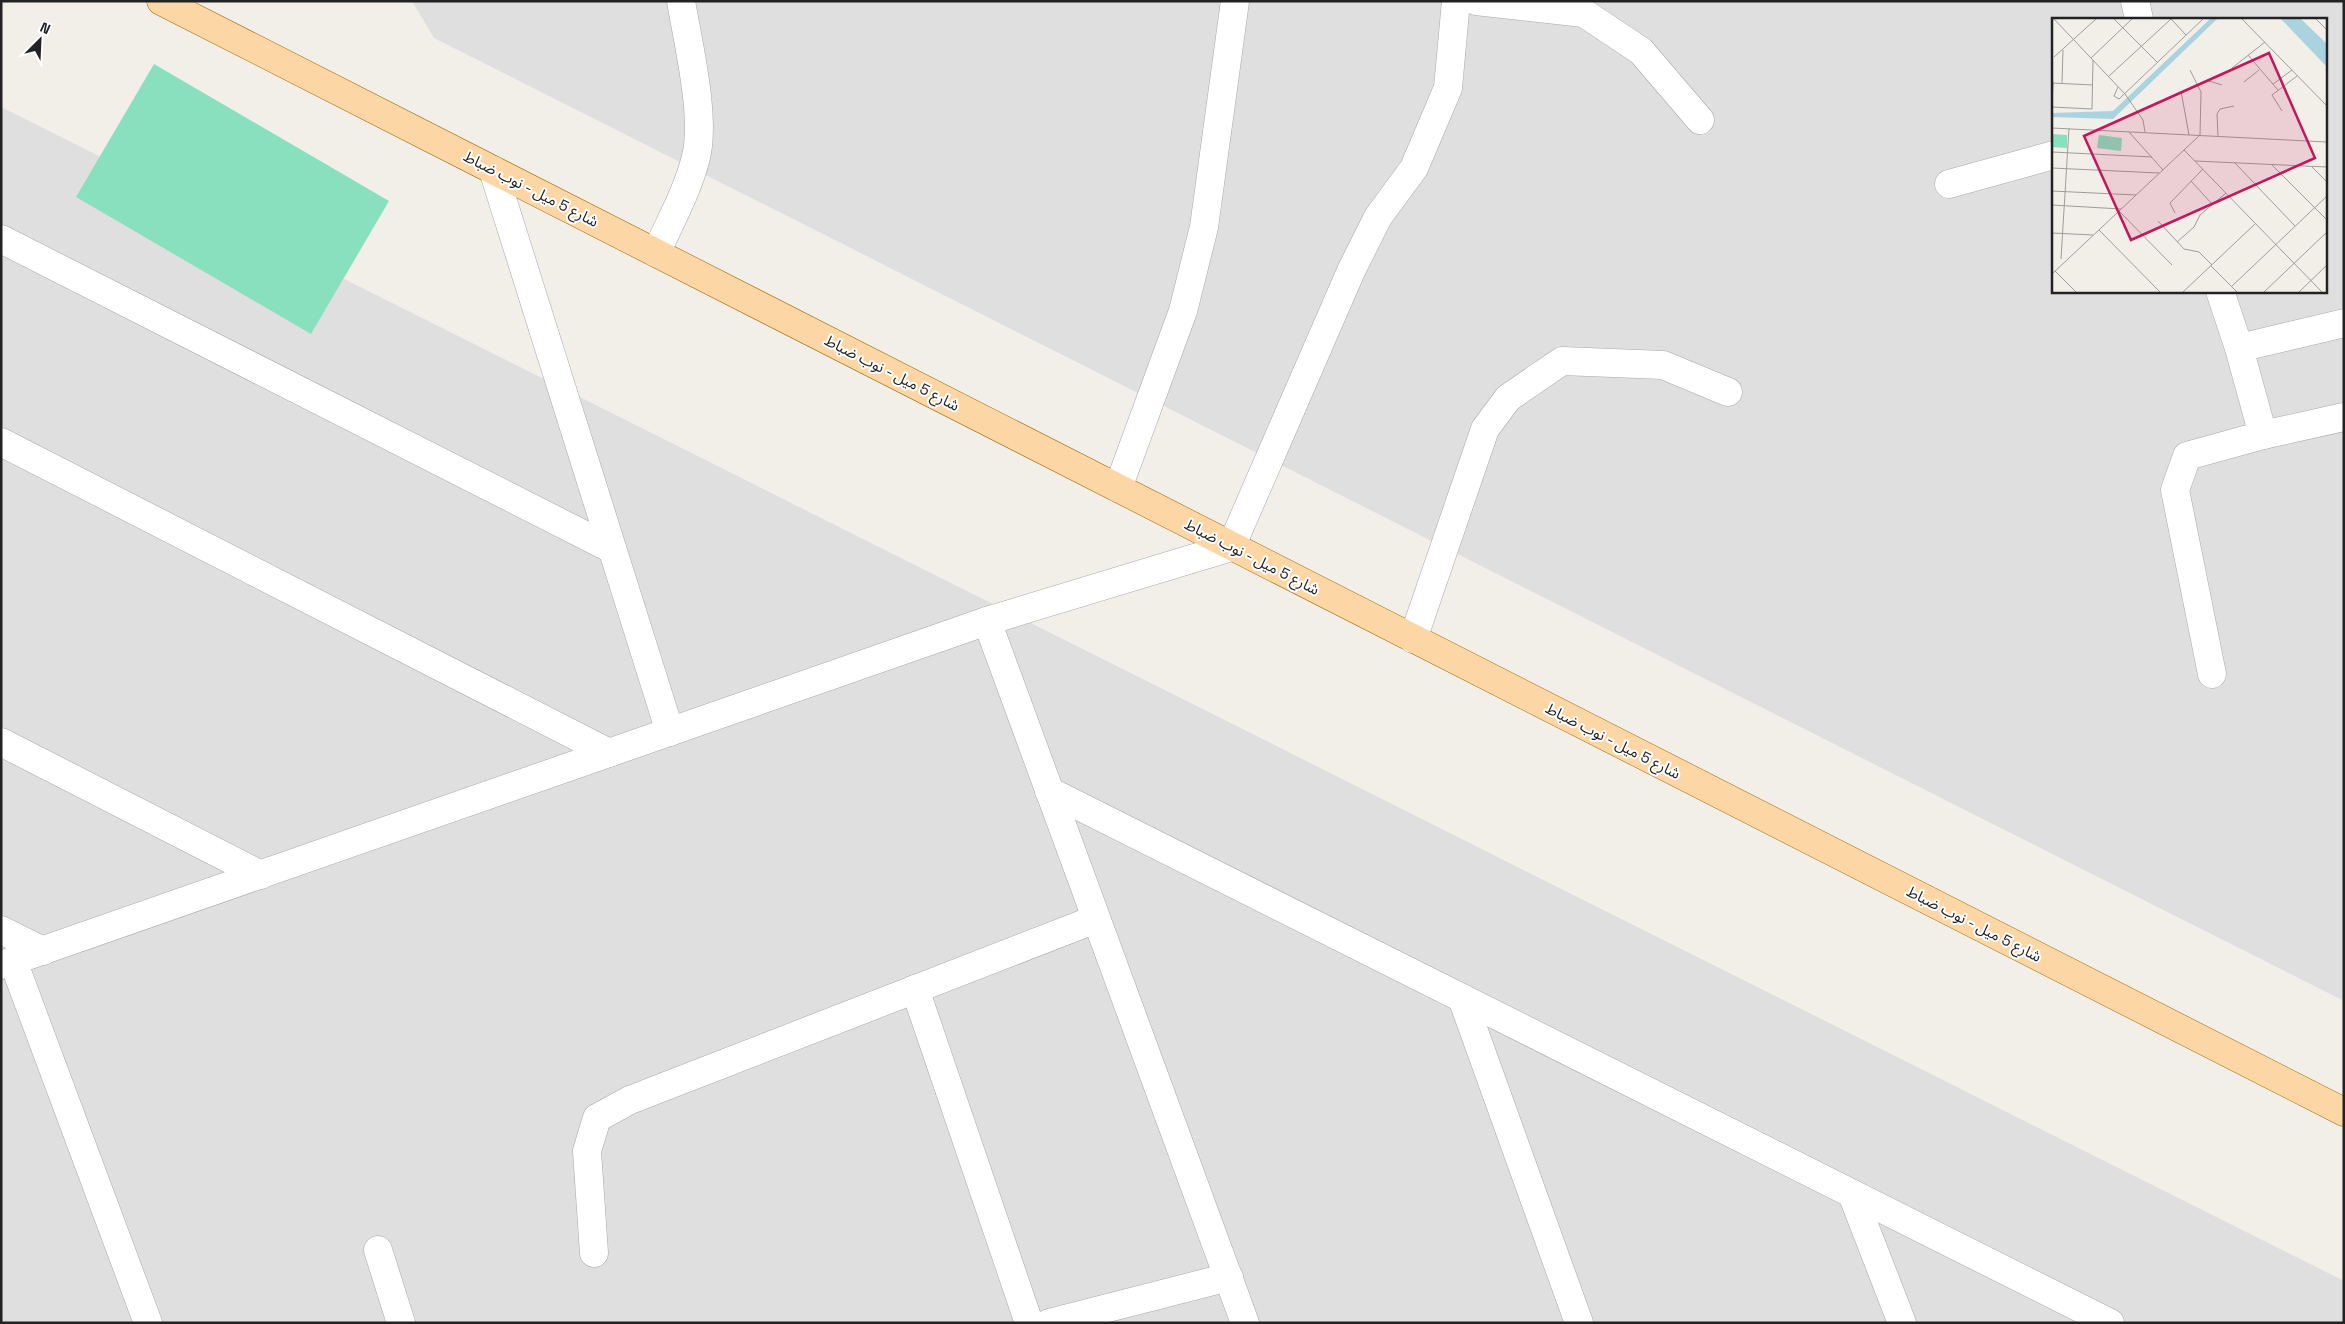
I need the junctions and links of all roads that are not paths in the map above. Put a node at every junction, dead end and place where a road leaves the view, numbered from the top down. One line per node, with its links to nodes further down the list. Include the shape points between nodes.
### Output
1 (161, 1): 10 (main road, شارع 5 ميل - نوب ضباط)
2 (681, 1): 13 (street, via 699,117 696,156 684,192)
3 (1235, 1): 21 (street, via 1204,227 1183,311)
4 (1456, 1): 22 (street, via 1448,88 1414,168 1378,217 1351,271)
5 (1476, 1): 8 (street, via 1584,12 1640,51)
6 (2135, 1): 7 (street)
7 (2140, 18)
8 (1700, 120)
9 (2052, 156): 11 (street)
10 (494, 170): 13 (main road, شارع 5 ميل - نوب ضباط); 23 (street)
11 (1949, 184)
12 (1, 239): 23 (street)
13 (656, 253): 21 (main road, شارع 5 ميل - نوب ضباط)
14 (2220, 292): 16 (street)
15 (2344, 323): 16 (street)
16 (2239, 348): 19 (street)
17 (1728, 392): 25 (street, via 1662,364 1562,361 1508,398 1485,429)
18 (2344, 417): 19 (street)
19 (2263, 435): 26 (street, via 2187,456 2175,490)
20 (1, 442): 29 (street)
21 (1118, 488): 22 (main road, شارع 5 ميل - نوب ضباط)
22 (1231, 547): 24 (street); 25 (main road, شارع 5 ميل - نوب ضباط)
23 (612, 549): 27 (street)
24 (987, 621): 27 (street); 30 (street)
25 (1413, 639): 38 (main road, شارع 5 ميل - نوب ضباط)
26 (2212, 674)
27 (670, 732): 29 (street)
28 (1, 742): 31 (street)
29 (609, 753): 31 (street)
30 (1049, 791): 32 (street); 37 (street)
31 (261, 875): 34 (street)
32 (1096, 919): 36 (street); 42 (street)
33 (1, 930): 34 (street)
34 (43, 950): 35 (street)
35 (7, 963): 43 (street)
36 (915, 989): 41 (street, via 630,1100 597,1118 587,1151); 45 (street)
37 (1462, 998): 39 (street); 48 (street)
38 (2344, 1112)
39 (1852, 1194): 49 (street); 50 (street)
40 (378, 1250): 44 (street)
41 (594, 1253)
42 (1229, 1277): 46 (street); 47 (street)
43 (148, 1323)
44 (401, 1323)
45 (1029, 1323)
46 (1049, 1323)
47 (1245, 1323)
48 (1579, 1323)
49 (1902, 1323)
50 (2110, 1323)

